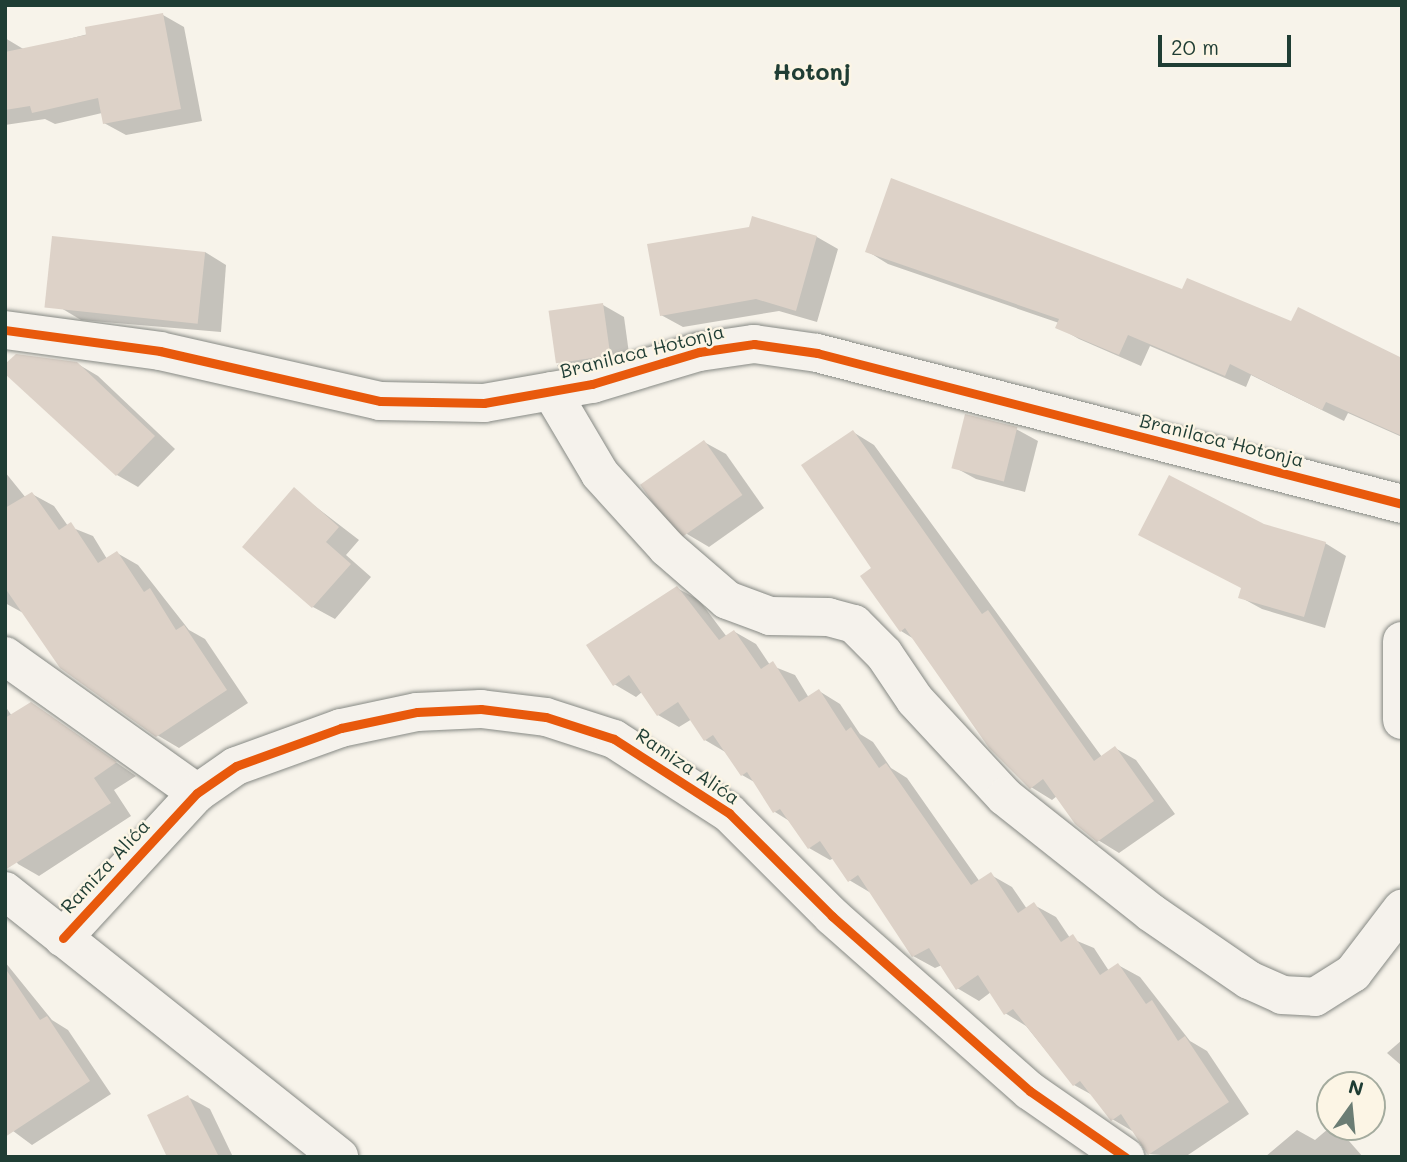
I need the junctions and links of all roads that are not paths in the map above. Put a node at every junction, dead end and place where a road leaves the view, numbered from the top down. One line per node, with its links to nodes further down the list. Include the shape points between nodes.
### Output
1 (5, 330): 2 (street, Branilaca Hotonja, via 160,351 380,401 484,403)
2 (551, 391): 3 (street, Branilaca Hotonja, via 592,384 699,352 754,344 779,347); 9 (street, via 600,474 667,548 727,600 770,616 828,617 854,624 884,654 915,700 1005,797 1150,912 1249,980 1282,995 1315,997 1353,973)
3 (1402, 503)
4 (1402, 641): 6 (street)
5 (5, 656): 7 (street)
6 (1402, 720)
7 (197, 793): 10 (street, Ramiza Alića); 12 (street, Ramiza Alića, via 236,766 287,745 341,727 417,712 481,709 546,717 614,739 729,813 832,916 1030,1091)
8 (5, 891): 10 (street, Ramiza Alića)
9 (1402, 909)
10 (63, 938): 11 (street, Ramiza Alića)
11 (339, 1157)
12 (1125, 1157)

